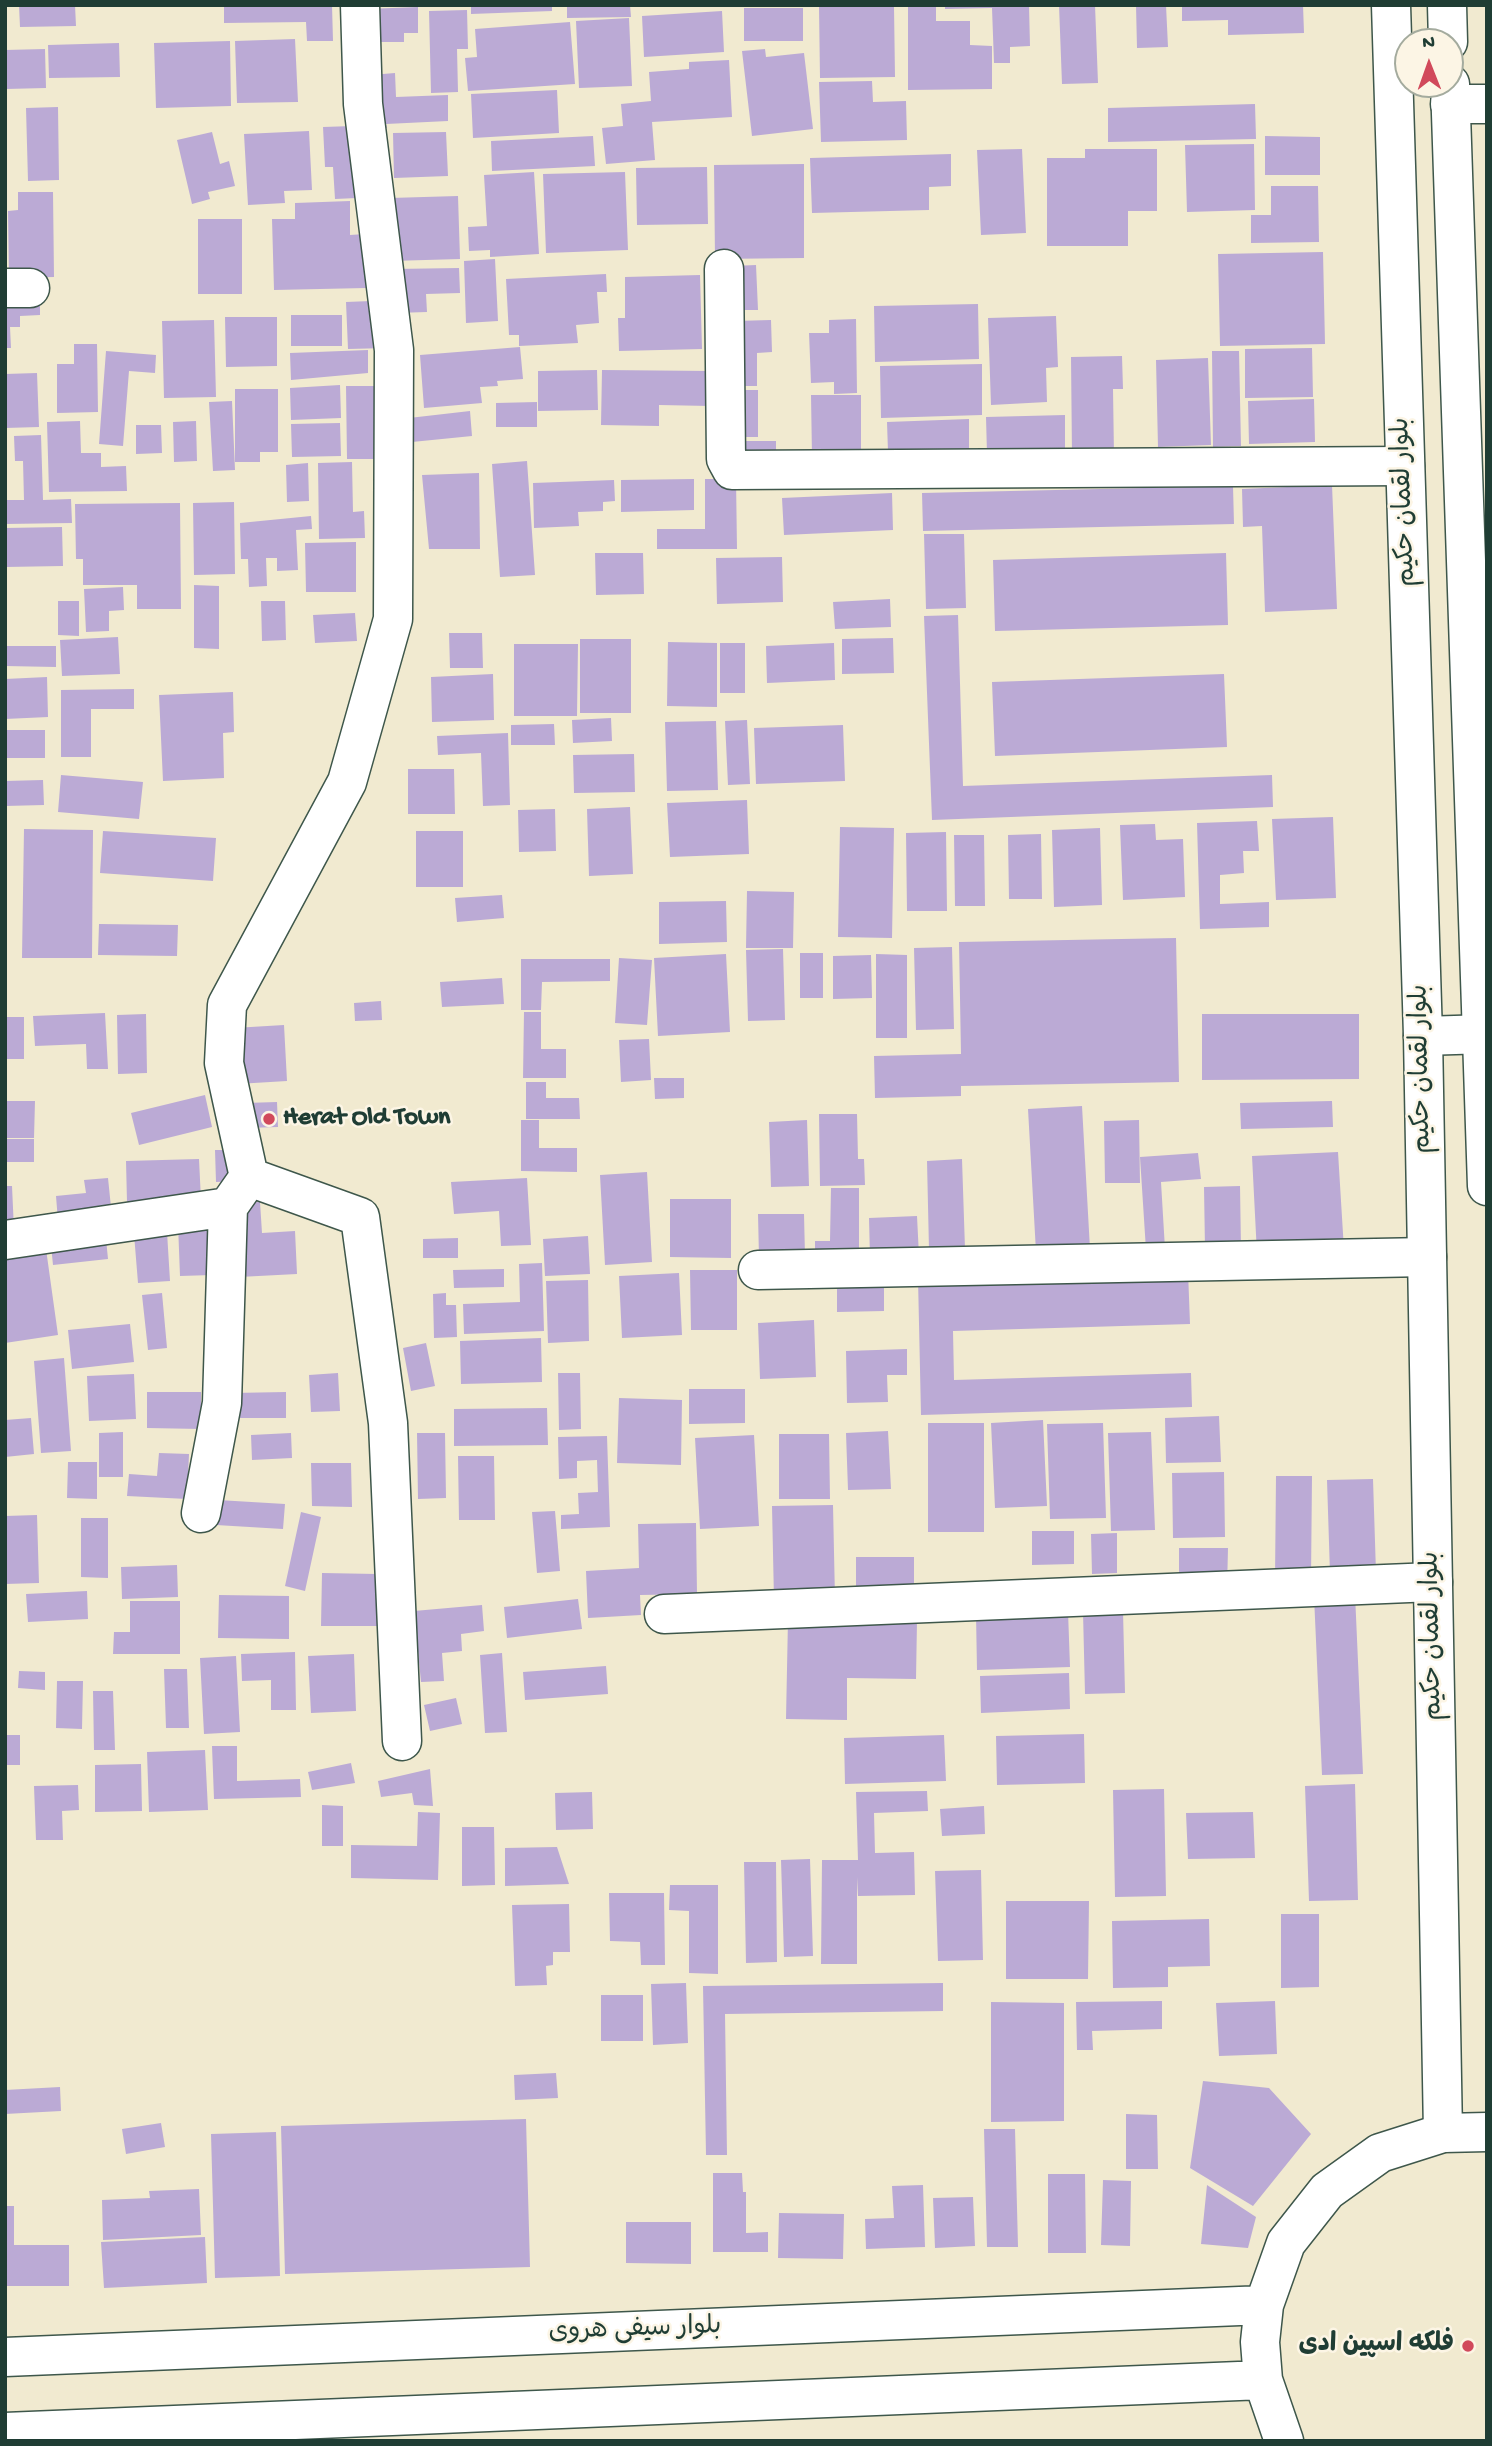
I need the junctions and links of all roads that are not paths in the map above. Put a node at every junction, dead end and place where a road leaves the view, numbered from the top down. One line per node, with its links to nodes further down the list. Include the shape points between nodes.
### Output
1 (360, 5): 11 (street, via 363,104 394,350 393,619 347,782 226,1005 224,1063)
2 (1391, 5): 7 (street, بلوار لقمان حکیم)
3 (1447, 5): 4 (street)
4 (1448, 28)
5 (1462, 98): 8 (street)
6 (724, 269): 7 (street, via 726,459 732,470)
7 (1405, 466): 9 (street, بلوار لقمان حکیم)
8 (1484, 1035): 9 (street); 10 (street)
9 (1423, 1036): 13 (street, بلوار لقمان حکیم)
10 (1487, 1186)
11 (239, 1192): 12 (street); 15 (street, via 222,1403); 18 (street, via 360,1217 388,1423)
12 (5, 1240)
13 (1427, 1257): 14 (street); 16 (street, بلوار لقمان حکیم)
14 (758, 1270)
15 (201, 1513)
16 (1433, 1582): 17 (street); 20 (street, بلوار لقمان حکیم)
17 (664, 1614)
18 (402, 1741)
19 (1487, 2132): 20 (street)
20 (1443, 2133): 21 (street, via 1380,2153 1326,2191 1286,2243)
21 (1264, 2305): 22 (street, بلوار سیفی هروی); 23 (street, via 1260,2342)
22 (5, 2357)
23 (1263, 2380): 24 (street); 25 (street)
24 (5, 2432)
25 (1284, 2441)

